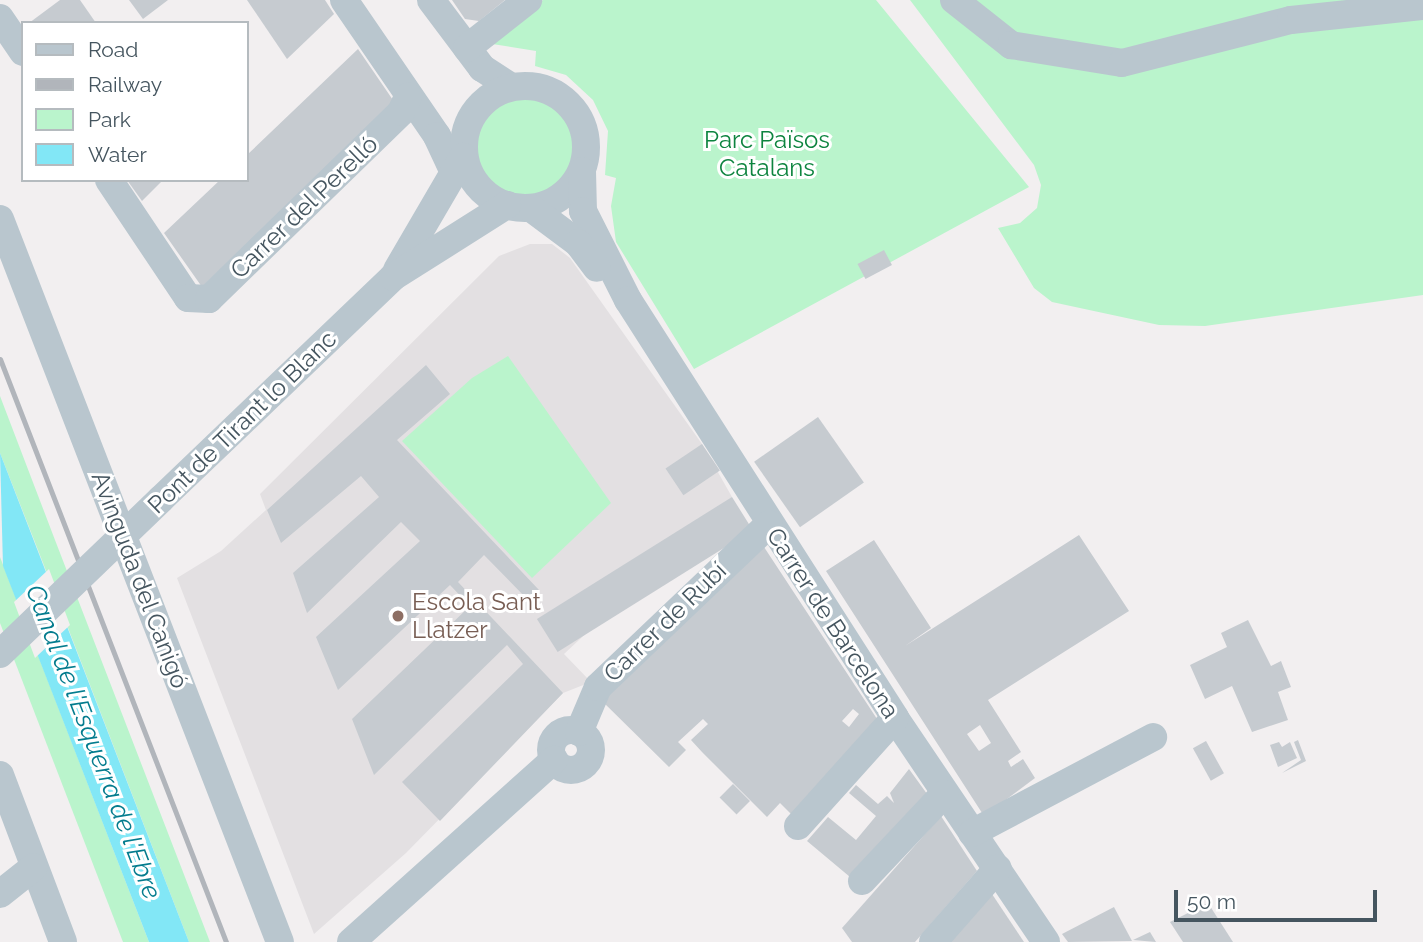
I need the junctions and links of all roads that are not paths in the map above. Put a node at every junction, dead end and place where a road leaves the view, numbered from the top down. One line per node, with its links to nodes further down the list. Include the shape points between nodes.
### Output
1 (10, 0): 7 (street)
2 (344, 0): 12 (street)
3 (431, 0): 9 (street)
4 (528, 0): 9 (street)
5 (954, 0): 6 (street, via 1011,45 1122,63 1290,20)
6 (1423, 6)
7 (0, 8)
8 (0, 18): 10 (street)
9 (467, 48): 11 (street, via 482,68)
10 (21, 49)
11 (511, 87): 13 (street, via 475,112); 14 (street, via 540,87 573,107 587,143)
12 (408, 97): 13 (street); 15 (street, Carrer del Perelló, via 401,112 209,299 188,298)
13 (459, 163): 16 (street, via 478,187); 18 (street)
14 (582, 171): 16 (street, via 561,197); 19 (street, Carrer de Barcelona, via 583,211)
15 (110, 182)
16 (519, 207): 18 (street); 19 (street, Carrer de Barcelona, via 579,243)
17 (0, 219): 35 (street, Avinguda del Canigó)
18 (393, 277): 21 (street, Pont de Tirant lo Blanc, bridge)
19 (628, 300): 20 (street, Carrer de Barcelona)
20 (769, 524): 22 (street, Carrer de Barcelona); 36 (street, Carrer de Rubí, via 598,687 579,732 590,747 584,764 570,770 554,760)
21 (0, 654)
22 (895, 718): 25 (street, Carrer de Barcelona); 26 (street)
23 (1153, 737): 27 (street)
24 (0, 775): 28 (street)
25 (944, 794): 27 (street, Carrer de Barcelona); 30 (street)
26 (798, 826)
27 (972, 833): 29 (street, Carrer de Barcelona)
28 (34, 867): 31 (street); 32 (street)
29 (998, 868): 37 (street); 38 (street, Carrer de Barcelona)
30 (862, 881)
31 (0, 894)
32 (52, 913): 33 (street); 34 (street)
33 (42, 942)
34 (63, 942)
35 (280, 942)
36 (351, 942)
37 (933, 942)
38 (1046, 942)

